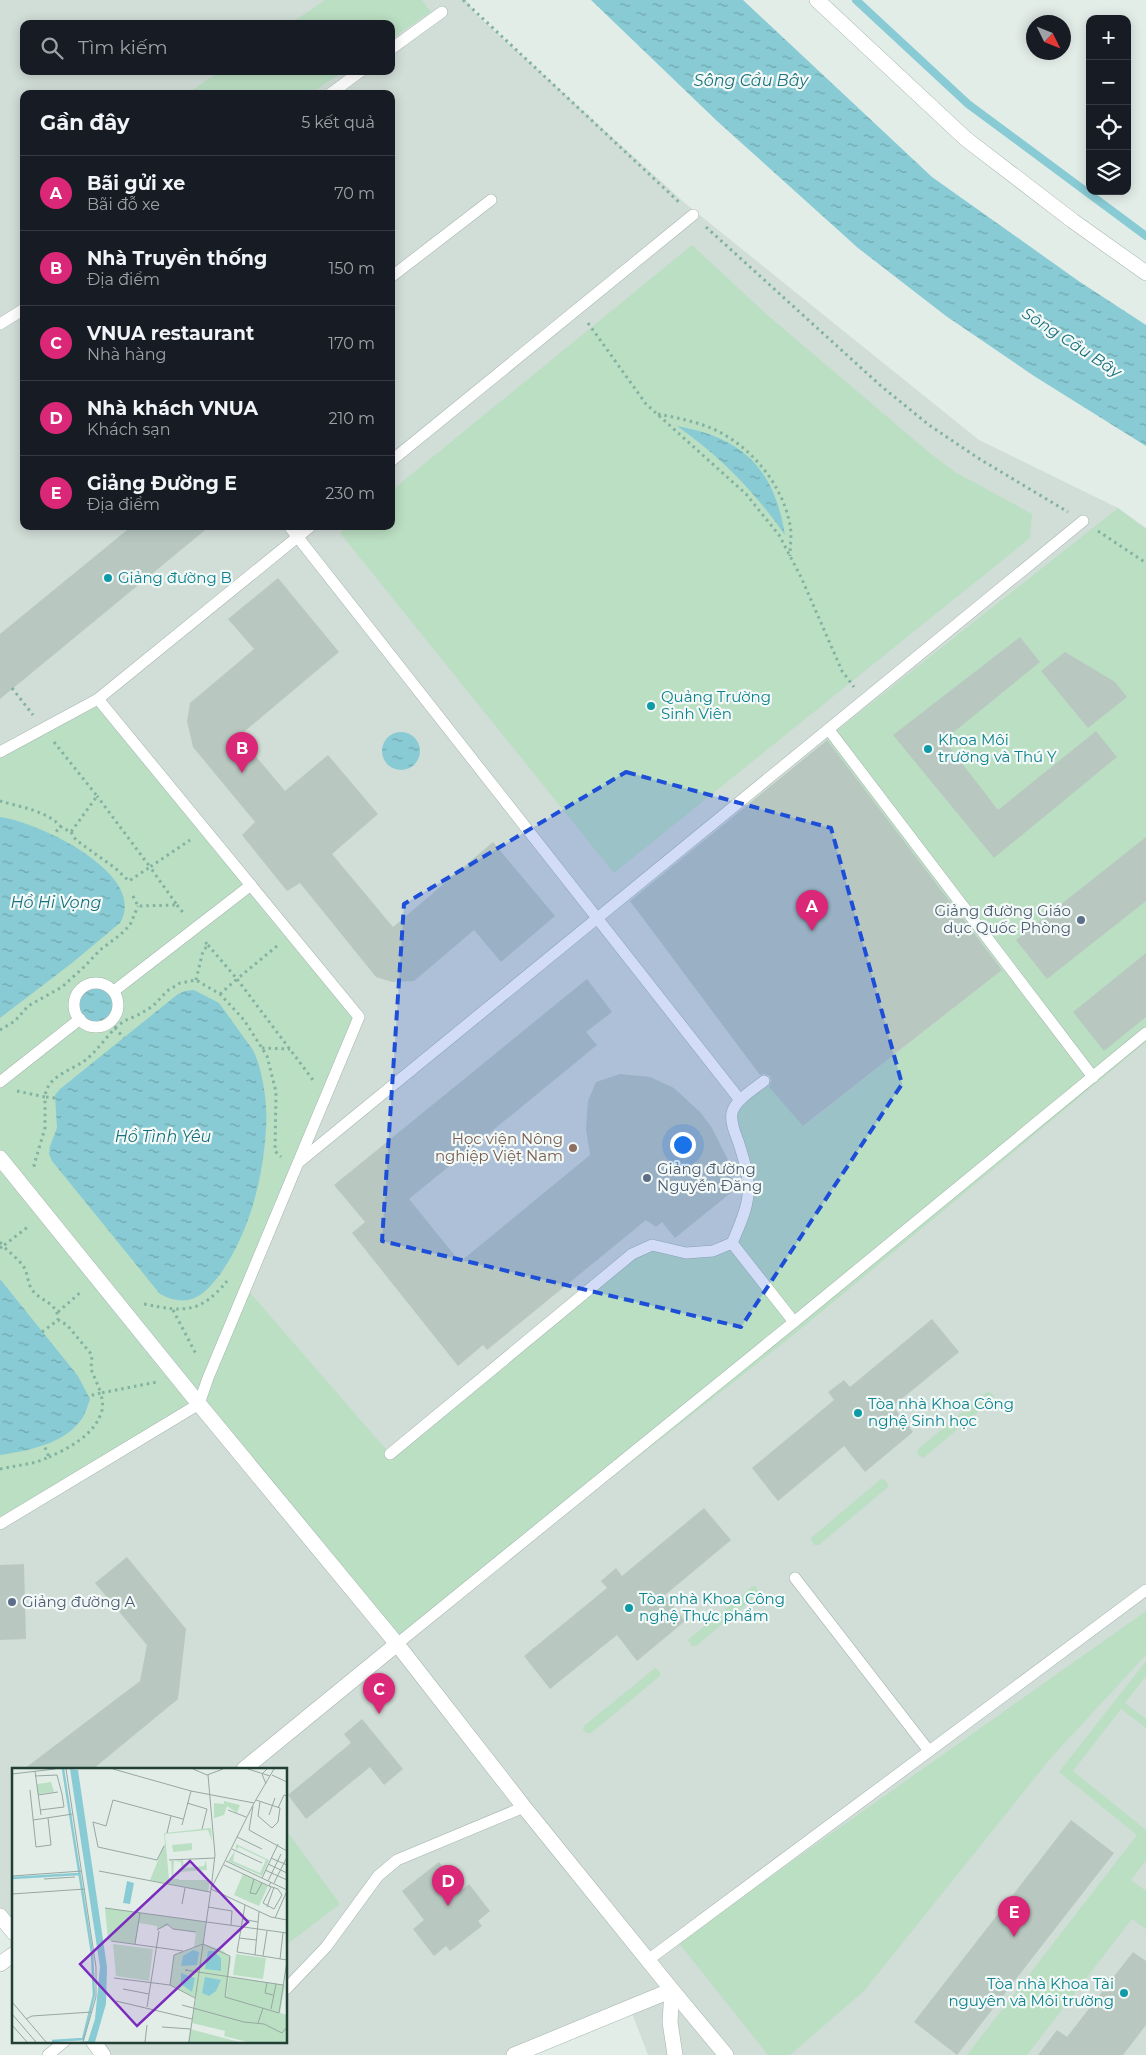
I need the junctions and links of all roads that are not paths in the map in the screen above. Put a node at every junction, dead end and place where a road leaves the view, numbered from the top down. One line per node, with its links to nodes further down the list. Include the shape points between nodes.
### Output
1 (816, 0): 9 (street, via 966,139)
2 (442, 12): 3 (lane)
3 (395, 46)
4 (356, 75): 5 (lane)
5 (335, 90)
6 (491, 200): 8 (lane)
7 (693, 215): 12 (lane)
8 (395, 274)
9 (1146, 274)
10 (20, 312): 11 (lane)
11 (0, 324)
12 (395, 458)
13 (1083, 520): 18 (lane)
14 (292, 530): 16 (lane)
15 (306, 530): 16 (lane)
16 (298, 537): 17 (lane); 21 (lane)
17 (98, 699): 19 (lane); 20 (lane)
18 (828, 730): 21 (lane); 25 (lane)
19 (0, 752)
20 (251, 885): 22 (lane); 30 (lane, via 359,1017)
21 (598, 918): 28 (lane); 30 (lane)
22 (114, 991): 23 (lane, via 119,1007 111,1022 95,1027); 23 (lane, via 99,983 82,988 74,1003)
23 (80, 1019): 26 (lane)
24 (1146, 1033): 25 (lane)
25 (1093, 1077): 32 (lane)
26 (3, 1080)
27 (764, 1081): 28 (lane)
28 (740, 1100): 31 (lane, via 732,1112 733,1126 749,1177 749,1193 743,1219)
29 (0, 1158): 33 (street)
30 (298, 1164): 33 (lane)
31 (732, 1243): 32 (lane); 34 (lane, via 713,1251 686,1253 652,1245 632,1254)
32 (794, 1322): 38 (lane)
33 (199, 1404): 35 (lane); 38 (street)
34 (390, 1454)
35 (0, 1524)
36 (795, 1578): 39 (lane)
37 (1146, 1590): 39 (lane)
38 (396, 1644): 40 (street); 41 (street)
39 (929, 1751): 45 (lane)
40 (245, 1768)
41 (524, 1806): 45 (street); 47 (lane, via 397,1860 378,1876 326,1947)
42 (0, 1916): 43 (street)
43 (12, 1931)
44 (12, 1955): 46 (street)
45 (648, 1960): 48 (street)
46 (0, 1964)
47 (288, 1986)
48 (672, 1990): 53 (street); 54 (street, via 670,2022); 55 (street)
49 (64, 2042): 51 (lane)
50 (94, 2042): 52 (street)
51 (48, 2055)
52 (103, 2055)
53 (514, 2055)
54 (674, 2055)
55 (726, 2055)

